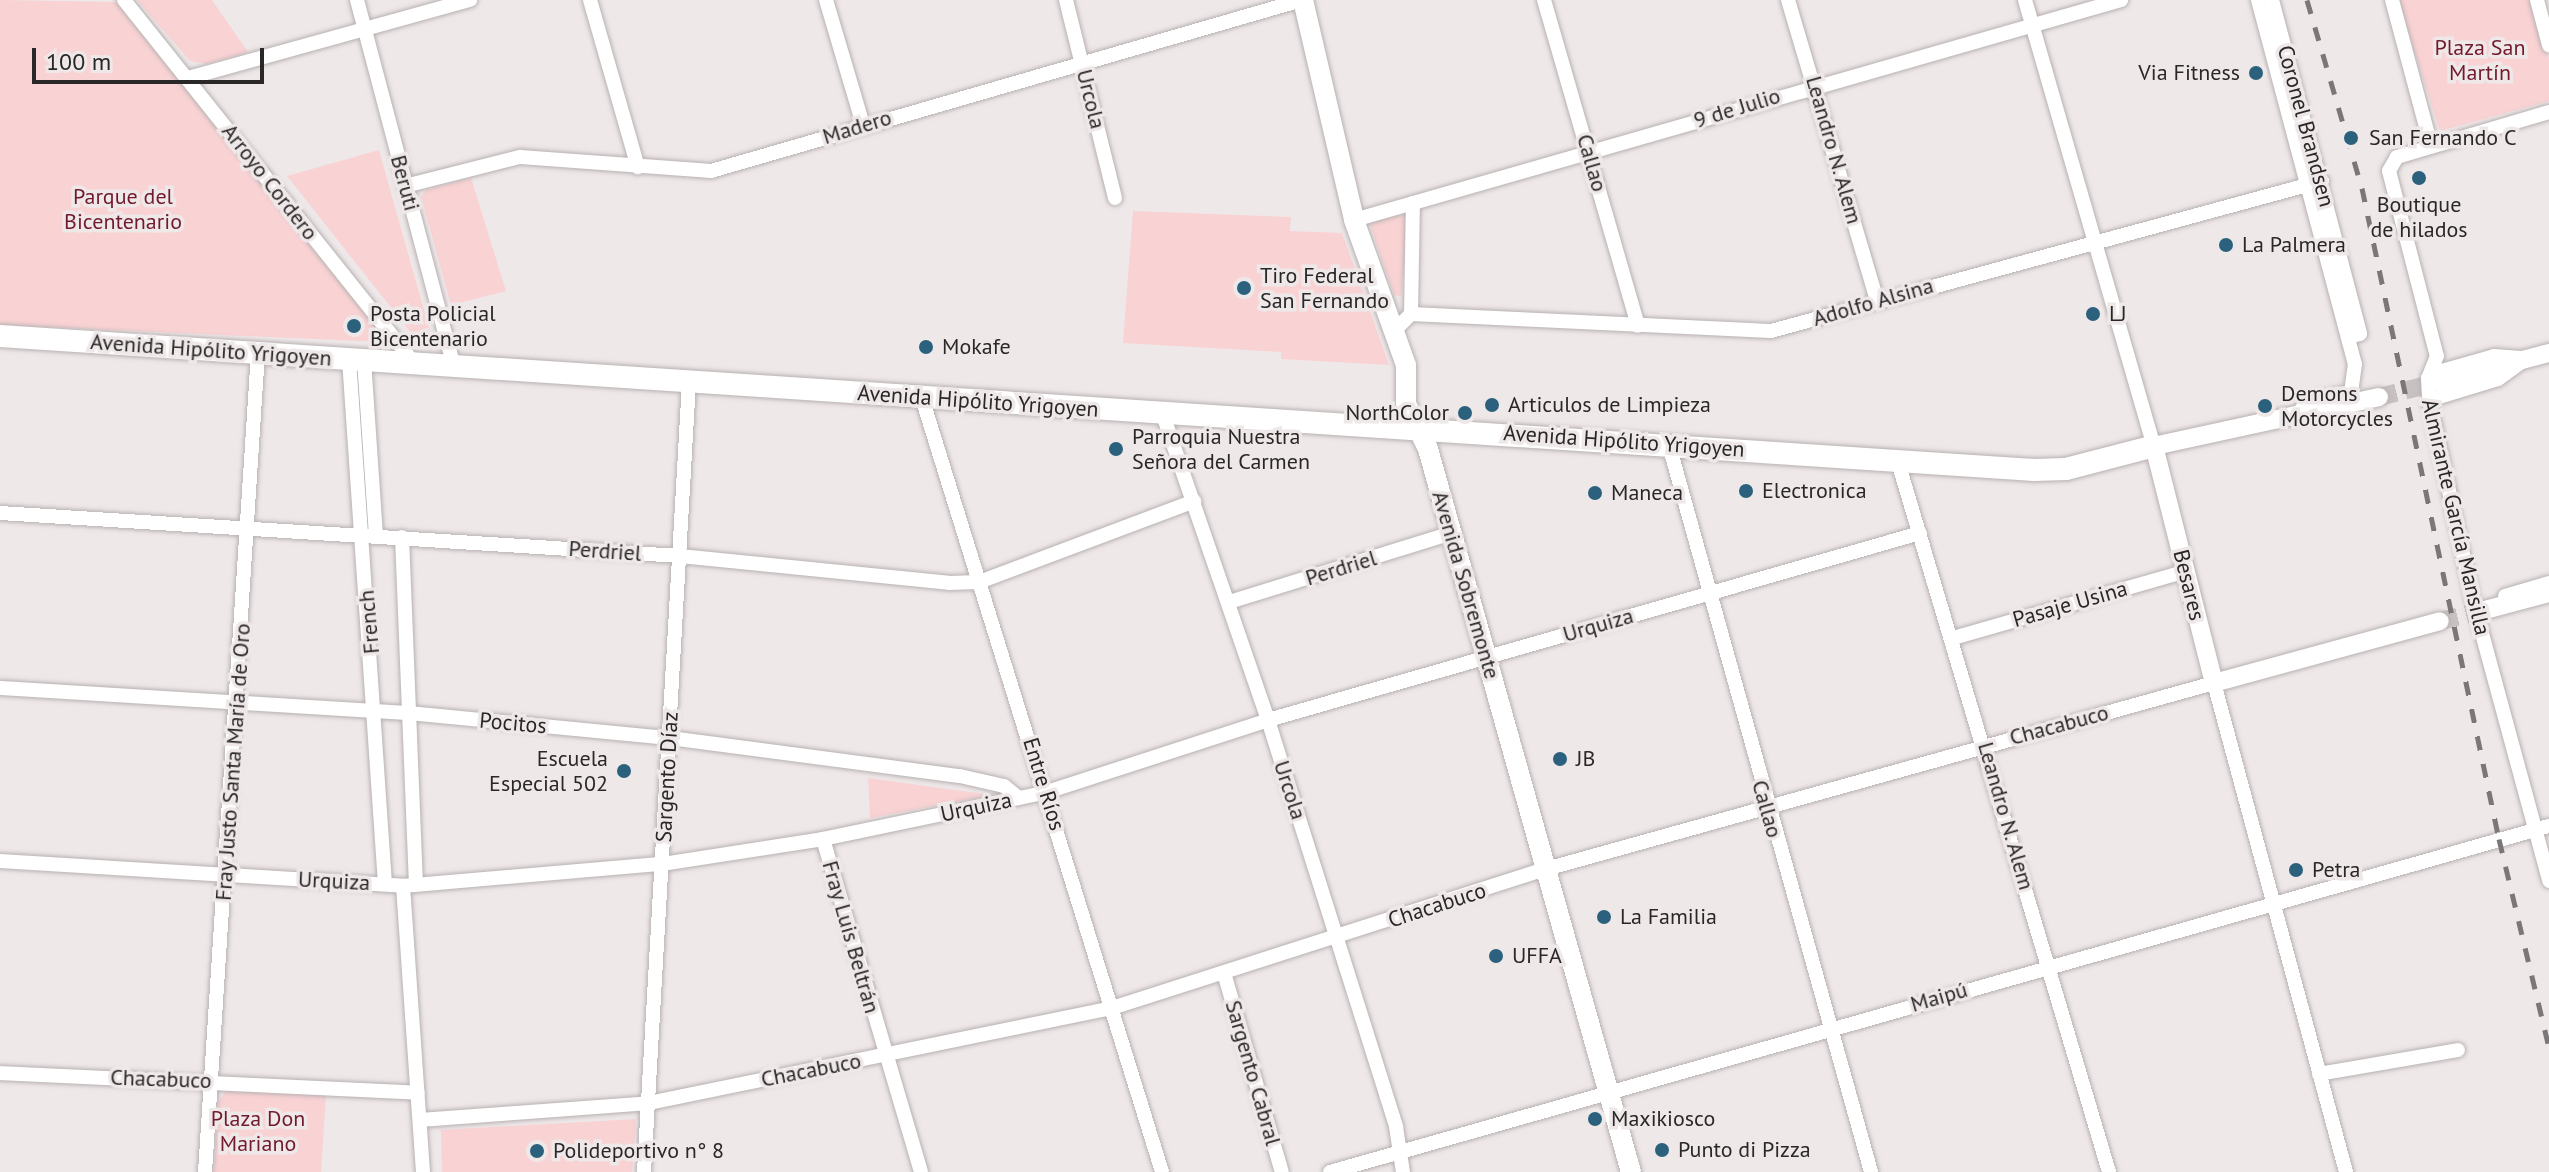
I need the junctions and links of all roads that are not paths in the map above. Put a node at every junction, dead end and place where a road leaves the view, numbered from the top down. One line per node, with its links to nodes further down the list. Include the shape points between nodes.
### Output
1 (124, 0): 20 (street, Arroyo Cordero)
2 (357, 0): 17 (street, Beruti)
3 (470, 0): 17 (street)
4 (590, 0): 26 (street)
5 (826, 0): 23 (street)
6 (1066, 0): 19 (street, Urcola)
7 (1302, 0): 19 (street, Madero); 31 (main road, Avenida Sobremonte)
8 (1544, 0): 25 (street, Callao)
9 (1788, 0): 21 (street, Leandro N. Alem)
10 (2025, 0): 16 (street, Besares)
11 (2121, 0): 16 (street, 9 de Julio)
12 (2258, 0): 27 (street, Coronel Brandsen)
13 (2272, 0): 27 (street, Coronel Brandsen)
14 (2392, 0): 24 (street)
15 (2537, 0): 18 (street)
16 (2032, 25): 21 (street, 9 de Julio); 32 (street, Besares)
17 (364, 28): 20 (street); 28 (street, Beruti)
18 (2549, 45)
19 (1082, 62): 23 (street, Madero); 29 (street, Urcola)
20 (188, 78): 42 (street, Arroyo Cordero)
21 (1815, 85): 25 (street, 9 de Julio); 33 (street, Leandro N. Alem)
22 (2549, 112): 24 (street)
23 (863, 125): 26 (street, Madero, via 711,171)
24 (2431, 146): 44 (street, Almirante García Mansilla, via 2397,157 2390,181 2437,356)
25 (1590, 152): 30 (street, 9 de Julio); 35 (street, Callao)
26 (638, 167): 28 (street, Madero, via 520,157)
27 (2315, 183): 32 (street, Adolfo Alsina); 50 (street, Coronel Brandsen, via 2355,364 2351,392 2308,401)
28 (405, 186): 43 (street, Beruti)
29 (1115, 198)
30 (1413, 203): 31 (street, 9 de Julio); 34 (street)
31 (1354, 220): 36 (main road, Avenida Sobremonte)
32 (2091, 242): 33 (street, Adolfo Alsina); 53 (street, Besares)
33 (1877, 301): 35 (street, Adolfo Alsina, via 1771,331)
34 (1411, 314): 35 (street, Adolfo Alsina); 36 (street)
35 (1638, 326)
36 (1394, 331): 51 (main road, Avenida Sobremonte, via 1406,365 1406,404)
37 (0, 336): 38 (main road, Avenida Hipólito Yrigoyen)
38 (258, 353): 41 (main road, Avenida Hipólito Yrigoyen); 57 (street, Fray Justo Santa María de Oro)
39 (2549, 353): 40 (street)
40 (2526, 359): 44 (street); 48 (street, via 2498,379)
41 (356, 360): 42 (main road, Avenida Hipólito Yrigoyen); 60 (street, French)
42 (415, 364): 43 (main road, Avenida Hipólito Yrigoyen)
43 (454, 366): 45 (main road, Avenida Hipólito Yrigoyen)
44 (2435, 378): 48 (street, Almirante García Mansilla)
45 (689, 382): 47 (main road, Avenida Hipólito Yrigoyen); 62 (street, Sargento Díaz)
46 (2379, 397): 50 (street, Avenida Hipólito Yrigoyen)
47 (922, 398): 49 (main road, Avenida Hipólito Yrigoyen); 64 (street, Entre Ríos)
48 (2429, 400): 69 (street, Almirante García Mansilla)
49 (1162, 412): 51 (main road, Avenida Hipólito Yrigoyen); 55 (street, Urcola)
50 (2294, 419): 53 (street, Avenida Hipólito Yrigoyen)
51 (1418, 428): 52 (main road, Avenida Hipólito Yrigoyen); 58 (main road, Avenida Sobremonte)
52 (1669, 445): 54 (main road, Avenida Hipólito Yrigoyen); 67 (street, Callao)
53 (2154, 446): 54 (main road, Avenida Hipólito Yrigoyen, via 2066,469); 63 (street, Besares)
54 (1898, 462): 59 (street, Leandro N. Alem)
55 (1194, 501): 64 (street, Perdriel); 68 (street, Urcola)
56 (0, 513): 57 (street, Perdriel)
57 (250, 527): 60 (street, Perdriel); 75 (street, Fray Justo Santa María de Oro)
58 (1452, 533): 68 (street, Perdriel); 72 (main road, Avenida Sobremonte)
59 (1920, 533): 67 (street, Urquiza); 71 (street, Leandro N. Alem)
60 (369, 535): 61 (street, Perdriel); 76 (street, French)
61 (402, 537): 62 (street, Perdriel); 77 (street, French)
62 (680, 556): 64 (street, Perdriel); 79 (street, Sargento Díaz)
63 (2186, 571): 71 (street, Pasaje Usina); 73 (street, Besares)
64 (979, 582): 81 (street, Entre Ríos)
65 (2549, 583): 69 (street)
66 (2549, 593): 69 (street)
67 (1707, 594): 72 (street, Urquiza); 83 (street, Callao)
68 (1229, 602): 78 (street, Urcola)
69 (2480, 607): 85 (street, Almirante García Mansilla)
70 (2440, 621): 73 (street, Chacabuco)
71 (1953, 638): 80 (street, Leandro N. Alem)
72 (1487, 656): 78 (street, Urquiza); 89 (main road, Avenida Sobremonte)
73 (2214, 683): 80 (street, Chacabuco); 94 (street, Besares)
74 (0, 688): 75 (street, Pocitos)
75 (236, 703): 76 (street, Pocitos); 90 (street, Fray Justo Santa María de Oro)
76 (377, 711): 77 (street, Pocitos); 92 (street, French)
77 (408, 713): 79 (street, Pocitos); 93 (street, French)
78 (1268, 720): 81 (street, Urquiza); 95 (street, Urcola)
79 (670, 738): 82 (street, Pocitos, via 960,776 1004,786); 88 (street, Sargento Díaz)
80 (1986, 745): 83 (street, Chacabuco); 96 (street, Leandro N. Alem)
81 (1047, 792): 82 (street, Urquiza); 98 (street, Entre Ríos)
82 (1019, 798): 86 (street, Urquiza)
83 (1767, 808): 89 (street, Chacabuco); 99 (street, Callao)
84 (2549, 826): 85 (street, Maipú)
85 (2534, 830): 91 (street, Almirante García Mansilla); 94 (street, Maipú)
86 (823, 839): 88 (street, Urquiza); 101 (street, Fray Luis Beltrán)
87 (0, 861): 90 (street, Urquiza)
88 (662, 864): 93 (street, Urquiza); 107 (street, Sargento Díaz)
89 (1546, 869): 95 (street, Chacabuco); 105 (main road, Avenida Sobremonte)
90 (226, 875): 92 (street, Urquiza); 104 (street, Fray Justo Santa María de Oro)
91 (2549, 881)
92 (385, 884): 93 (street, Urquiza)
93 (410, 885): 106 (street, French)
94 (2274, 901): 96 (street, Maipú); 103 (street, Besares)
95 (1337, 938): 97 (street, Chacabuco); 109 (street, Urcola, via 1396,1127)
96 (2049, 966): 99 (street, Maipú); 120 (street, Leandro N. Alem)
97 (1224, 973): 98 (street, Chacabuco); 115 (street, Sargento Cabral)
98 (1112, 1008): 101 (street, Chacabuco); 114 (street, Entre Ríos)
99 (1830, 1028): 105 (street, Maipú); 119 (street, Callao)
100 (2458, 1050): 103 (street)
101 (886, 1055): 107 (street, Chacabuco); 113 (street, Fray Luis Beltrán)
102 (0, 1073): 104 (street, Chacabuco)
103 (2319, 1074): 121 (street, Besares)
104 (211, 1081): 106 (street, Chacabuco); 110 (street, Fray Justo Santa María de Oro)
105 (1610, 1092): 109 (street, Maipú); 118 (main road, Avenida Sobremonte)
106 (418, 1093): 108 (street, French)
107 (649, 1103): 108 (street, Chacabuco); 112 (street, Sargento Díaz)
108 (420, 1120): 111 (street, French)
109 (1399, 1153): 116 (street, Maipú); 117 (street, Urcola)
110 (205, 1172)
111 (423, 1172)
112 (644, 1172)
113 (921, 1172)
114 (1162, 1172)
115 (1282, 1172)
116 (1330, 1172)
117 (1403, 1172)
118 (1631, 1172)
119 (1871, 1172)
120 (2109, 1172)
121 (2346, 1172)

